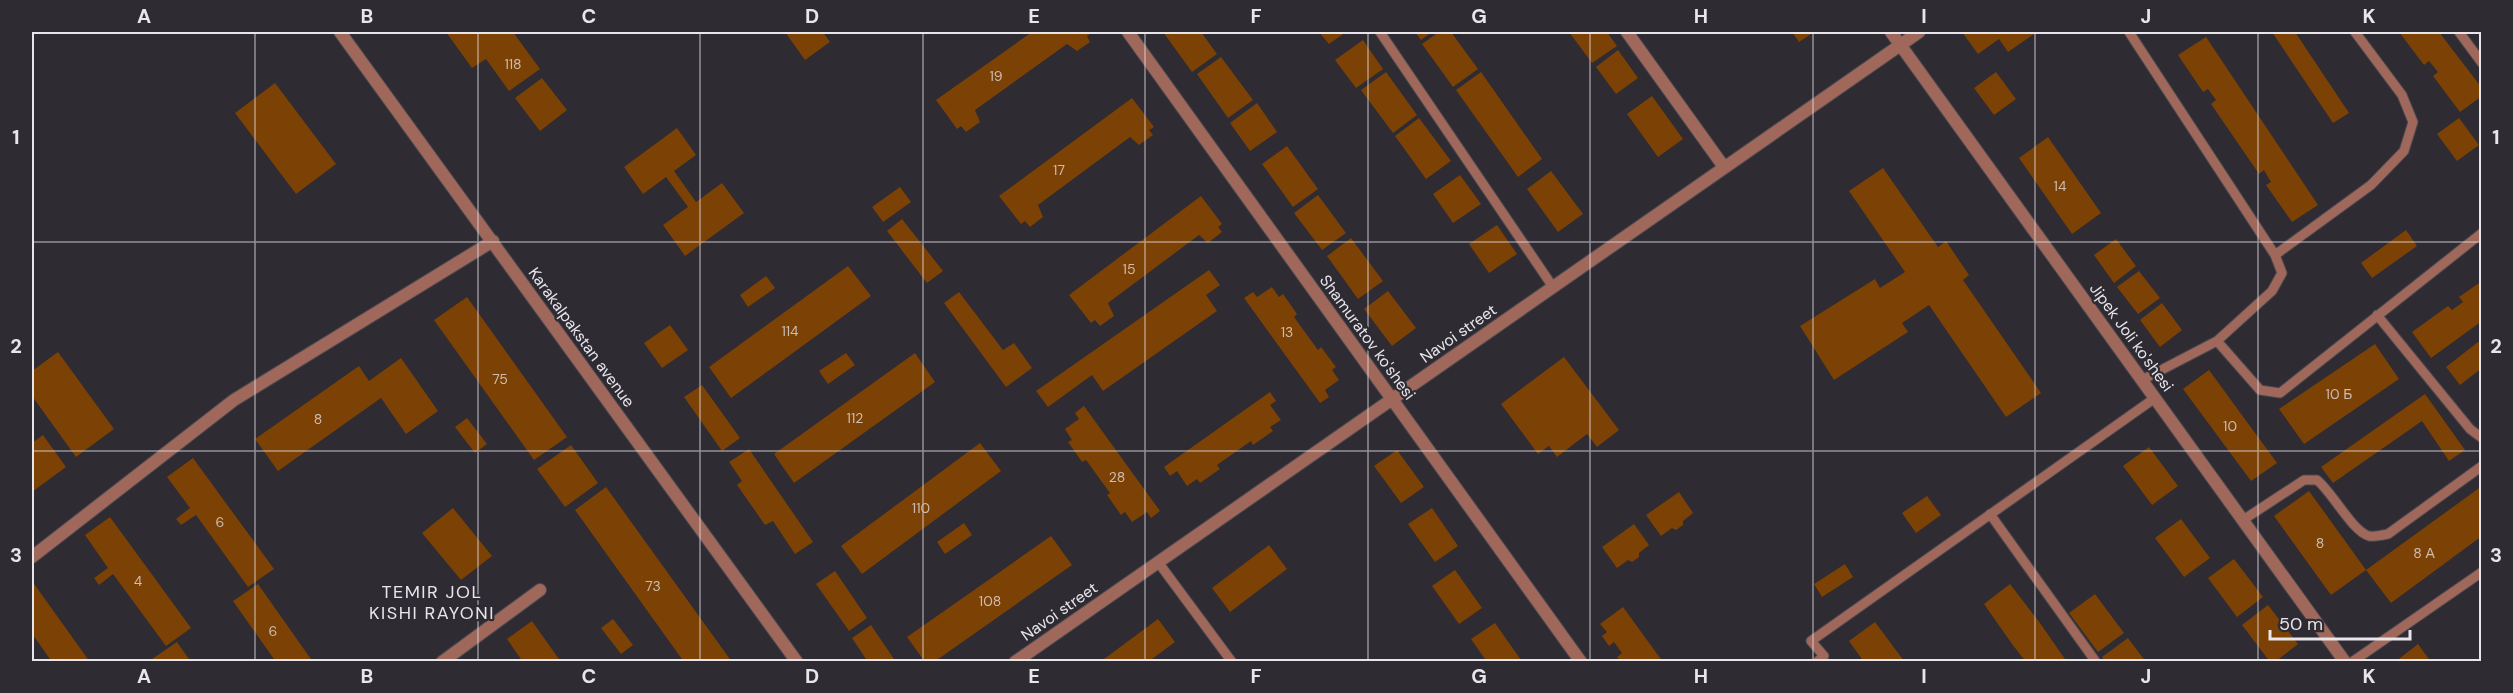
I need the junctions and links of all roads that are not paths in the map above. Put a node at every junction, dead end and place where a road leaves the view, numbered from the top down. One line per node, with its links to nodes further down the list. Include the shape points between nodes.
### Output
1 (340, 32): 14 (street, Karakalpakstan avenue)
2 (1128, 32): 21 (street, Shamuratov ko'shesi)
3 (1380, 32): 16 (lane)
4 (1627, 32): 12 (street)
5 (1891, 32): 10 (street, Jipek Joli ko'shesi)
6 (1919, 32): 10 (street, Navoi street)
7 (2128, 32): 15 (lane)
8 (2355, 32): 15 (lane, via 2406,104 2413,122 2404,151 2371,185)
9 (2458, 32): 11 (lane)
10 (1900, 44): 12 (street, Navoi street); 19 (street, Jipek Joli ko'shesi)
11 (2481, 63)
12 (1724, 167): 16 (street, Navoi street)
13 (2481, 233): 17 (lane)
14 (493, 241): 26 (street, via 234,400); 32 (street, Karakalpakstan avenue)
15 (2275, 255): 18 (lane, via 2282,273 2272,291)
16 (1553, 286): 21 (street, Navoi street)
17 (2377, 315): 18 (lane, via 2280,393 2260,390); 22 (lane)
18 (2217, 341): 19 (lane)
19 (2142, 380): 20 (street, Jipek Joli ko'shesi)
20 (2155, 398): 24 (lane); 25 (street, Jipek Joli ko'shesi)
21 (1392, 399): 27 (street, Navoi street); 35 (street, Shamuratov ko'shesi)
22 (2481, 438)
23 (2481, 466): 25 (lane, via 2388,534 2370,536 2358,529 2317,480 2304,480)
24 (1990, 514): 30 (lane, via 1811,641); 36 (lane)
25 (2243, 520): 37 (street, Jipek Joli ko'shesi)
26 (32, 557)
27 (1158, 562): 33 (street, Navoi street); 34 (lane)
28 (2481, 572): 38 (lane)
29 (540, 590): 31 (street)
30 (1823, 660)
31 (442, 662)
32 (797, 662)
33 (1015, 662)
34 (1232, 662)
35 (1581, 662)
36 (2096, 662)
37 (2345, 662)
38 (2352, 662)

